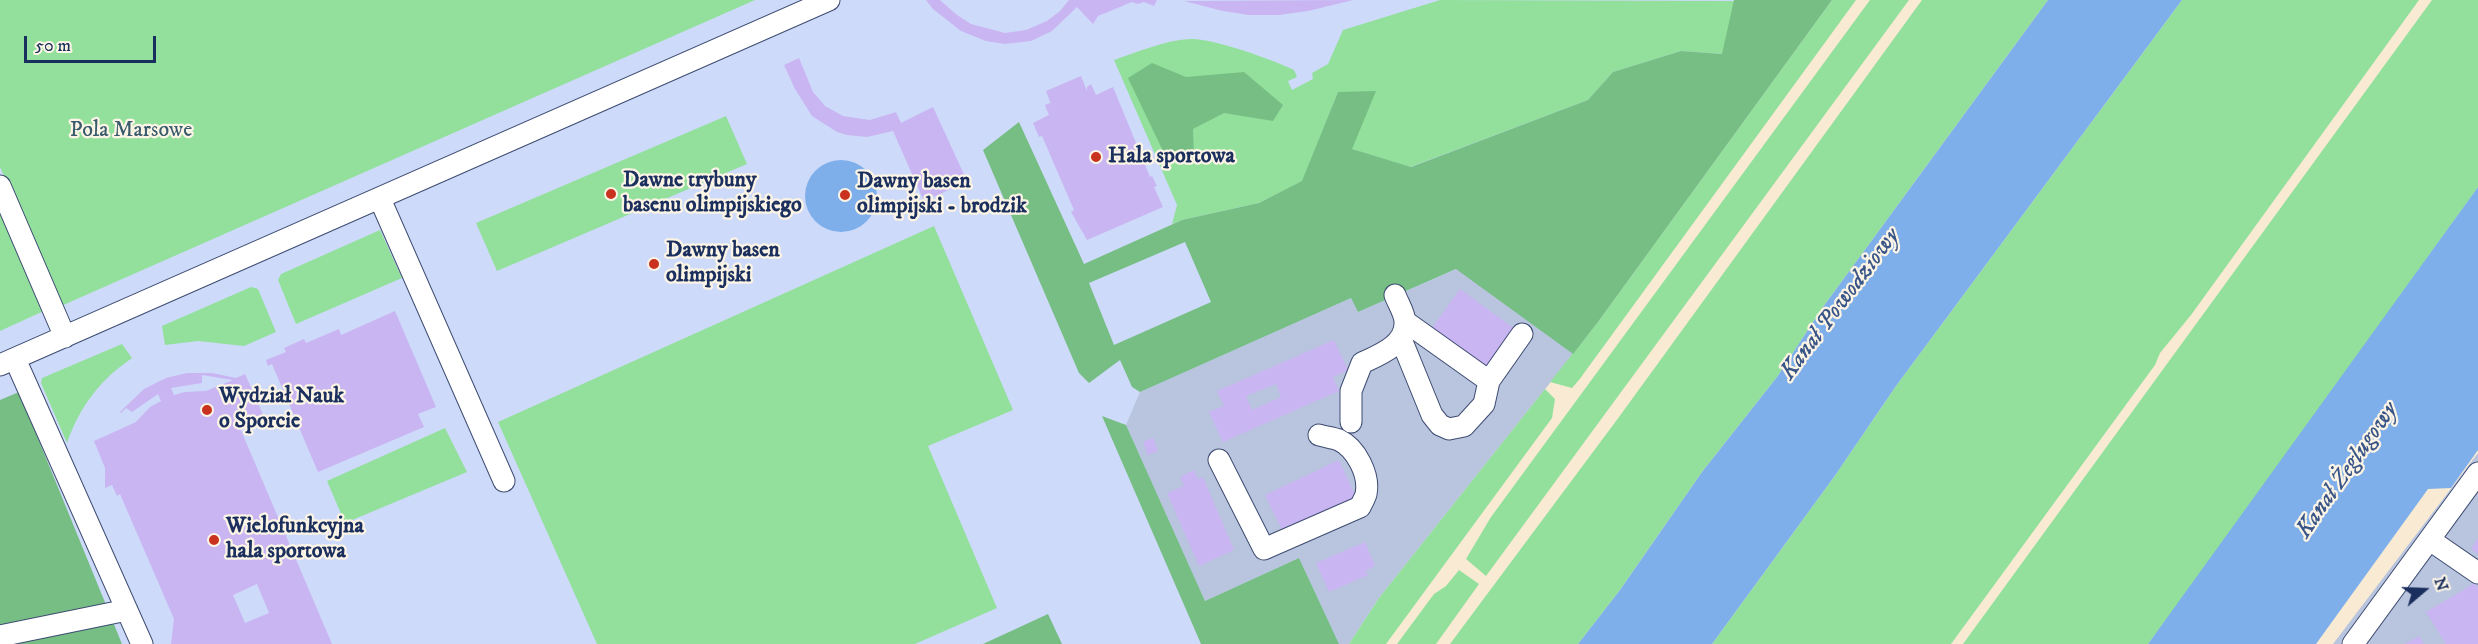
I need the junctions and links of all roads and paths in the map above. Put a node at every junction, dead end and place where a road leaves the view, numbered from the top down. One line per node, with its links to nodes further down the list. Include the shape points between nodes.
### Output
1 (829, 0): 3 (lane)
2 (0, 186): 7 (lane)
3 (380, 199): 7 (lane); 14 (lane)
4 (1395, 296): 5 (lane)
5 (1403, 330): 9 (lane); 9 (lane, via 1424,398 1440,425 1449,429 1464,426 1484,404); 10 (lane, via 1381,354 1362,363 1351,391)
6 (1522, 334): 9 (lane)
7 (65, 337): 8 (lane)
8 (8, 362): 17 (lane)
9 (1490, 381)
10 (1352, 422)
11 (1319, 435): 12 (lane, via 1341,441 1363,467 1366,494 1360,507 1264,549)
12 (1219, 460)
13 (2478, 473): 15 (lane)
14 (504, 482)
15 (2430, 540): 16 (lane); 20 (lane)
16 (2478, 573)
17 (127, 610): 18 (lane); 19 (lane)
18 (0, 636)
19 (142, 644)
20 (2353, 644)

